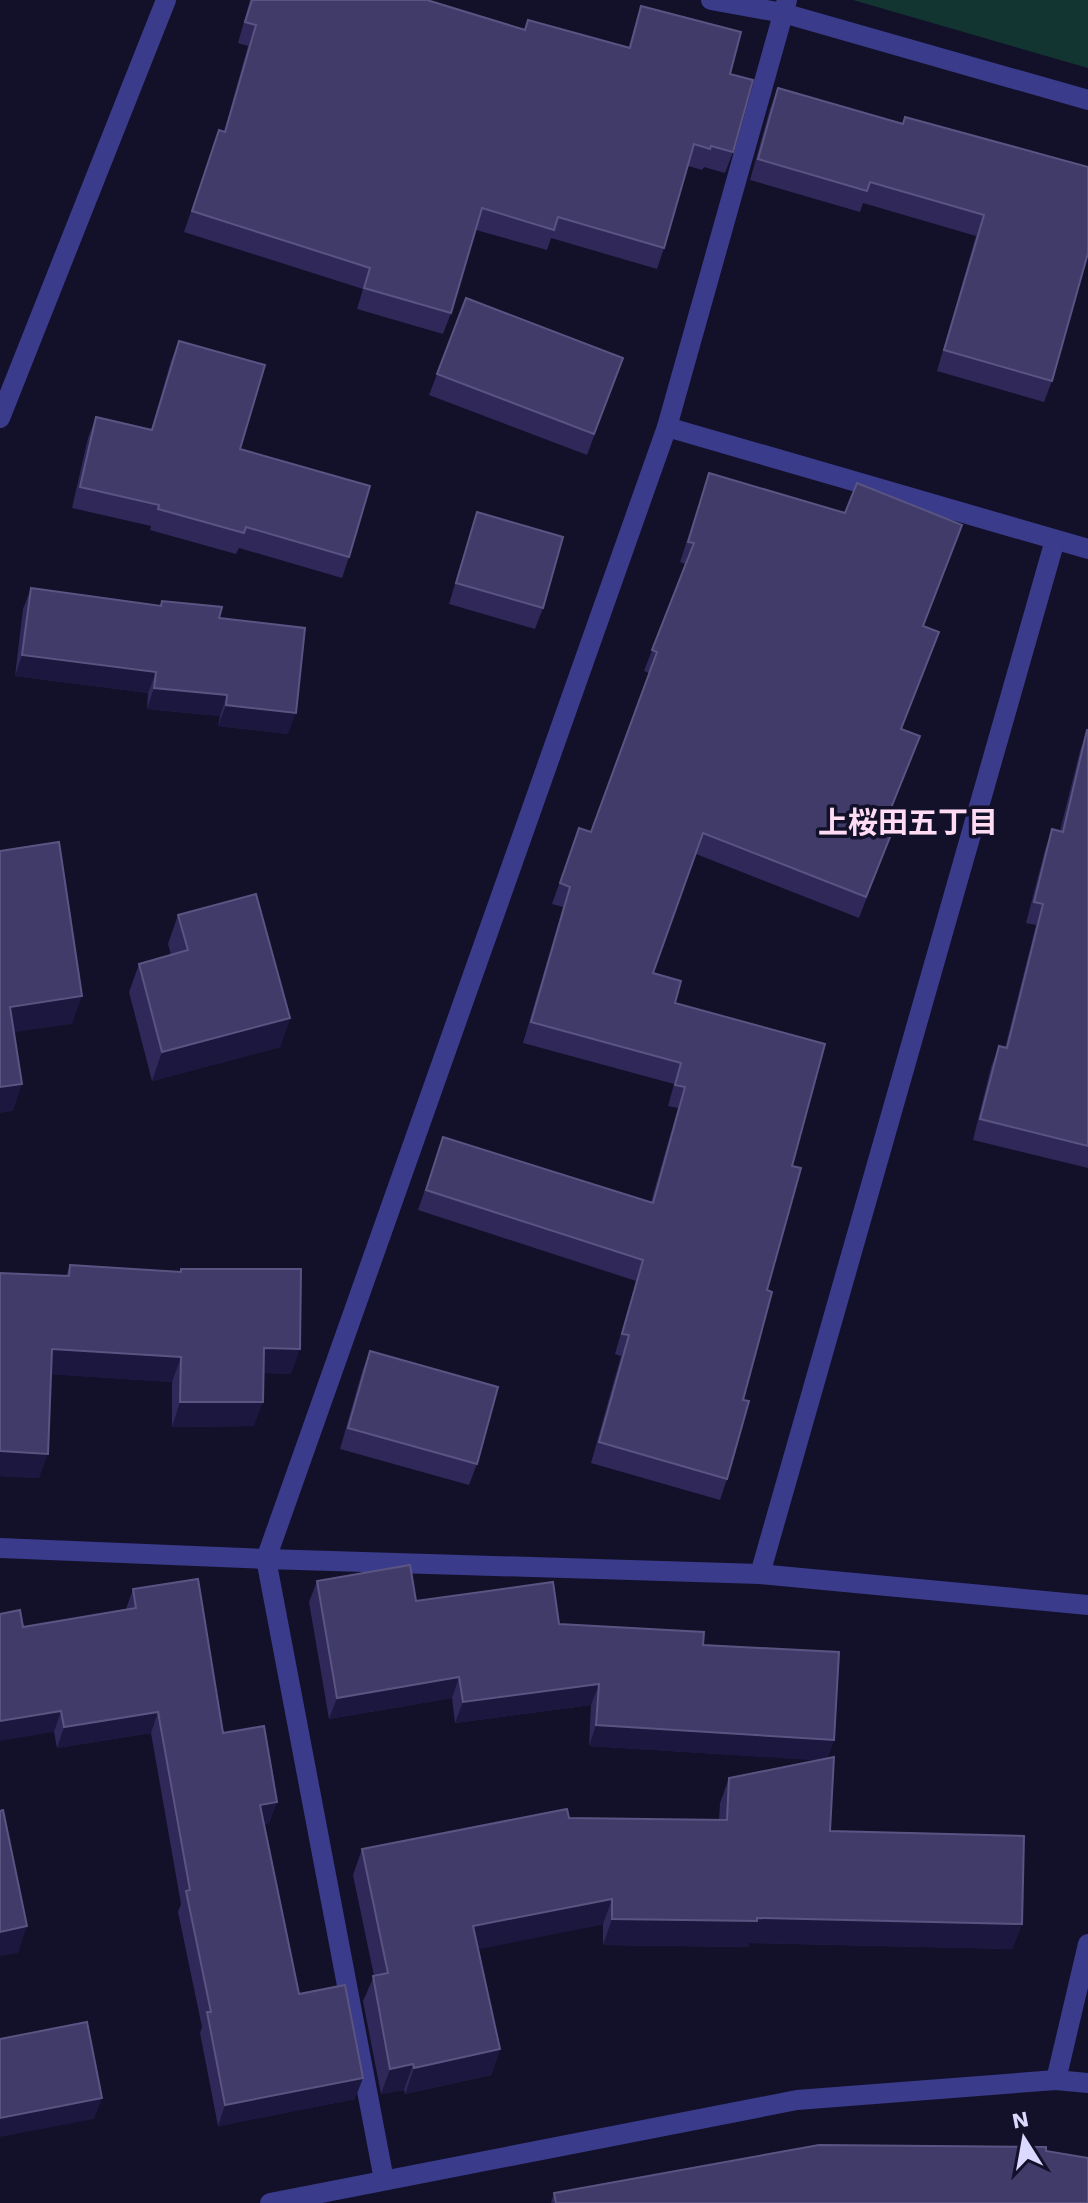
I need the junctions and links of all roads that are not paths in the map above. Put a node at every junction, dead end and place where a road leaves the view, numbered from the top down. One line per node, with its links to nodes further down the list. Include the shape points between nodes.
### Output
1 (166, 0): 5 (street)
2 (711, 0): 3 (street)
3 (785, 6): 4 (street); 6 (street)
4 (1088, 100)
5 (0, 418)
6 (667, 427): 7 (street); 10 (street)
7 (1055, 540): 8 (street); 11 (street)
8 (1088, 549)
9 (0, 1548): 10 (street)
10 (266, 1559): 11 (street); 16 (street)
11 (760, 1574): 12 (street)
12 (1088, 1605)
13 (1088, 1944): 14 (street)
14 (1056, 2080): 15 (street); 16 (street, via 797,2100)
15 (1088, 2083)
16 (384, 2180): 17 (street)
17 (270, 2203)

